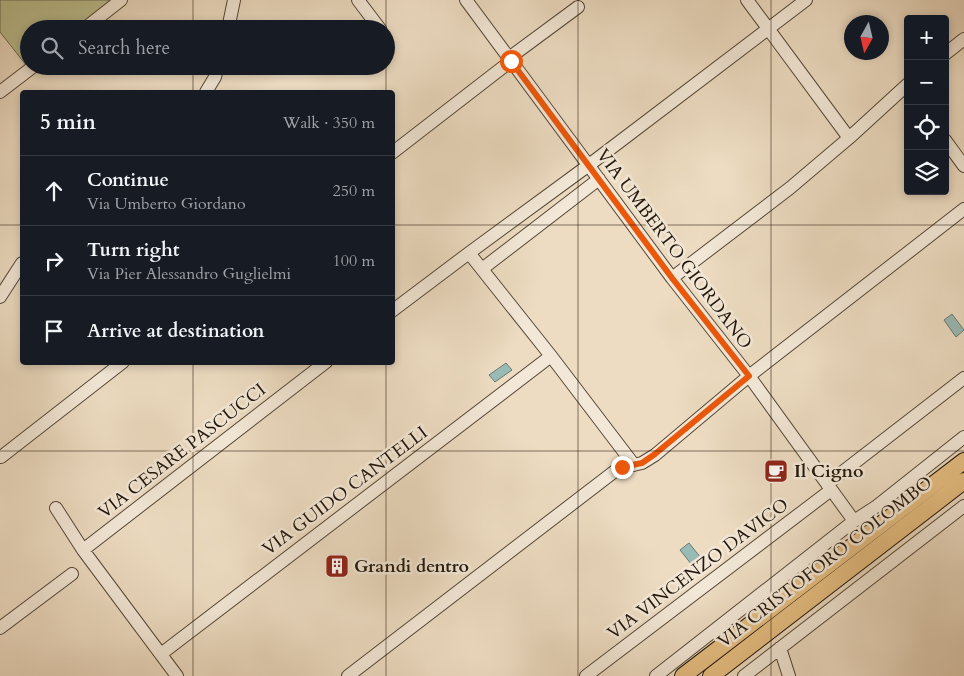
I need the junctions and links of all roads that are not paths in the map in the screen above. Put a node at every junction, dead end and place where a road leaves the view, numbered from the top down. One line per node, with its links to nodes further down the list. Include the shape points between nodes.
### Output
1 (121, 0): 8 (street)
2 (234, 0): 9 (street)
3 (358, 0): 10 (street)
4 (466, 0): 14 (street, VIA UMBERTO GIORDANO)
5 (747, 0): 11 (street)
6 (800, 2): 11 (street)
7 (578, 7): 14 (street)
8 (95, 20)
9 (230, 20)
10 (373, 20)
11 (768, 30): 20 (street); 23 (street)
12 (964, 39): 13 (street)
13 (949, 51)
14 (510, 59): 22 (street); 23 (street, VIA UMBERTO GIORDANO)
15 (22, 75): 19 (street)
16 (216, 75): 18 (street)
17 (904, 88): 20 (street)
18 (207, 90)
19 (0, 92)
20 (849, 138): 30 (street, via 790,188)
21 (949, 145): 24 (street)
22 (395, 151)
23 (589, 165): 25 (street, VIA UMBERTO GIORDANO); 27 (street)
24 (964, 166)
25 (599, 179): 29 (street); 30 (street, VIA UMBERTO GIORDANO)
26 (964, 209): 36 (street)
27 (469, 252): 29 (street); 32 (street)
28 (20, 266): 31 (street)
29 (482, 268): 33 (street)
30 (672, 278): 36 (street, VIA UMBERTO GIORDANO)
31 (0, 297)
32 (395, 309)
33 (551, 356): 41 (street); 53 (street, VIA GUIDO CANTELLI)
34 (119, 365): 39 (street)
35 (322, 365): 49 (street, VIA CESARE PASCUCCI)
36 (749, 376): 41 (street, via 655,454); 43 (street, VIA UMBERTO GIORDANO)
37 (964, 378): 43 (street, VIA VINCENZO DAVICO)
38 (964, 437): 45 (street, VIA CRISTOFORO COLOMBO)
39 (0, 457)
40 (964, 461): 44 (main road, VIA CRISTOFORO COLOMBO)
41 (634, 465): 56 (street, via 615,471)
42 (964, 481): 60 (main road, VIA CRISTOFORO COLOMBO)
43 (829, 487): 48 (street, VIA UMBERTO GIORDANO); 57 (street, VIA VINCENZO DAVICO)
44 (907, 505): 45 (street, VIA CRISTOFORO COLOMBO); 59 (main road, VIA CRISTOFORO COLOMBO)
45 (877, 506): 48 (street, VIA CRISTOFORO COLOMBO)
46 (964, 506): 52 (street)
47 (56, 508): 49 (street)
48 (854, 521): 54 (street, VIA CRISTOFORO COLOMBO)
49 (83, 550): 53 (street)
50 (72, 574): 51 (street)
51 (0, 628)
52 (780, 648): 61 (street); 62 (street)
53 (161, 654): 55 (street)
54 (671, 672): 58 (street, VIA CRISTOFORO COLOMBO)
55 (177, 676)
56 (348, 676)
57 (586, 676)
58 (656, 676)
59 (683, 676)
60 (711, 676)
61 (744, 676)
62 (789, 676)

